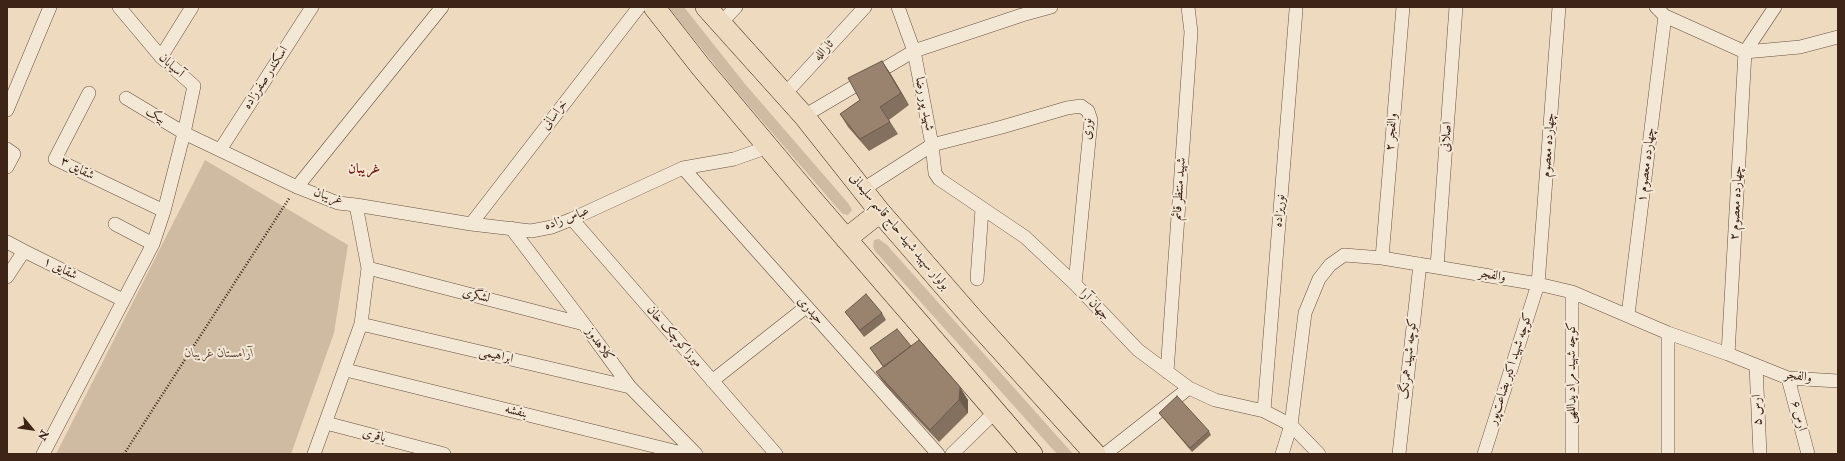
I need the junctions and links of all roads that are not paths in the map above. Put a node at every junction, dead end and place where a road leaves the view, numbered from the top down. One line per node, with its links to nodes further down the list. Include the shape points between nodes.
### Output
1 (50, 7): 29 (street)
2 (119, 7): 25 (street, آسیابان)
3 (192, 7): 25 (street)
4 (312, 7): 35 (street, اسکندر صفرزاده)
5 (442, 7): 38 (street, غریبان)
6 (639, 7): 46 (street, خراسانی)
7 (654, 7): 33 (main road)
8 (706, 7): 21 (main road, بولوار سپهبد شهید حاج قاسم سلیمانی)
9 (736, 7): 21 (street)
10 (865, 7): 27 (street, ثارالله)
11 (898, 7): 23 (street, شهید پور رضا)
12 (1051, 7): 19 (street)
13 (1188, 7): 70 (street, شهید منتظر قائم, via 1191,32)
14 (1403, 7): 52 (street, والفجر ۲)
15 (1456, 7): 54 (street, اصلانی)
16 (1559, 7): 59 (street, چهارده معصوم)
17 (1775, 7): 24 (street)
18 (1296, 10): 76 (street, نوریزاده)
19 (1020, 11): 23 (street)
20 (1661, 11): 24 (street); 63 (street, چهارده معصوم ۱)
21 (720, 24): 27 (main road, بولوار سپهبد شهید حاج قاسم سلیمانی)
22 (1838, 37): 24 (street, via 1800,46)
23 (914, 51): 30 (street); 32 (street, شهید پور رضا)
24 (1745, 52): 67 (street, چهارده معصوم ۲)
25 (161, 57): 31 (street, آسیابان, via 194,86)
26 (89, 93): 42 (street, شقایق ۳, via 55,158)
27 (784, 95): 30 (main road, بولوار سپهبد شهید حاج قاسم سلیمانی)
28 (126, 98): 31 (street, بیک)
29 (7, 110)
30 (804, 116): 39 (main road, بولوار سپهبد شهید حاج قاسم سلیمانی)
31 (184, 133): 35 (street, بیک); 42 (street)
32 (932, 145): 39 (street, شهید پور رضا); 41 (street, جهان آرا, via 935,173 939,179); 58 (street, نوری, via 1067,108 1081,106 1088,111 1090,120)
33 (768, 147): 37 (street, عباس زاده, via 734,159); 48 (main road)
34 (7, 149): 36 (street, via 14,154)
35 (220, 150): 38 (street, بیک)
36 (7, 167)
37 (682, 168): 44 (street, عباس زاده); 62 (street, حیدری)
38 (297, 187): 40 (street, غریبان, via 338,203)
39 (862, 190): 43 (main road, بولوار سپهبد شهید حاج قاسم سلیمانی)
40 (356, 205): 46 (street, عباس زاده); 55 (street, غریبان)
41 (982, 209): 57 (street); 58 (street, جهان آرا, via 1025,236)
42 (164, 211): 50 (street)
43 (880, 212): 48 (main road); 89 (main road, بولوار سپهبد شهید حاج قاسم سلیمانی)
44 (572, 219): 47 (street, عباس زاده, via 552,227 531,231); 73 (street, میرزاکوچک خان)
45 (115, 224): 50 (street)
46 (471, 224): 47 (street, عباس زاده)
47 (511, 228): 65 (street, کلاهدوز)
48 (846, 239): 77 (main road)
49 (7, 242): 51 (street, شقایق ۱)
50 (153, 244): 61 (street)
51 (24, 251): 56 (street); 61 (street, شقایق ۱)
52 (1382, 258): 53 (street, والفجر); 79 (street, والفجر, via 1344,255 1330,265 1319,279 1305,313)
53 (1420, 264): 54 (street, والفجر); 93 (street, کوچه شهید همرنگ)
54 (1438, 267): 59 (street, والفجر)
55 (368, 268): 64 (street, غریبان); 65 (street, لشگری)
56 (9, 270)
57 (977, 279)
58 (1075, 284): 70 (street, جهان آرا, via 1138,350)
59 (1538, 284): 60 (street, والفجر); 94 (street, کوچه شهید اکبر بضاعت‌پور)
60 (1572, 292): 63 (street, والفجر); 95 (street, کوچه شهید مراد یداللهی)
61 (123, 300): 80 (street)
62 (806, 308): 73 (street); 86 (street, حیدری)
63 (1628, 315): 66 (street, والفجر)
64 (361, 324): 69 (street, غریبان); 74 (street, ابراهیمی)
65 (584, 324): 74 (street, کلاهدوز)
66 (1668, 334): 67 (street, والفجر); 96 (street)
67 (1728, 354): 68 (street, والفجر)
68 (1756, 366): 71 (street, والفجر); 97 (street, ارس ۵)
69 (346, 370): 78 (street, غریبان); 83 (street, بنفشه)
70 (1167, 372): 75 (street, جهان آرا)
71 (1788, 378): 72 (street, والفجر); 98 (street, ارس ۶)
72 (1838, 380)
73 (712, 381): 85 (street, میرزاکوچک خان)
74 (630, 387): 84 (street, کلاهدوز)
75 (1189, 388): 76 (street, جهان آرا, via 1215,400); 90 (street)
76 (1264, 411): 79 (street, جهان آرا)
77 (995, 412): 87 (street); 88 (main road)
78 (326, 423): 81 (street, غریبان); 82 (street, باقری)
79 (1291, 425): 91 (street, والفجر); 92 (street, جهان آرا)
80 (43, 454)
81 (314, 454)
82 (444, 454)
83 (686, 454)
84 (696, 454)
85 (776, 454)
86 (938, 454)
87 (952, 454)
88 (1032, 454)
89 (1095, 454)
90 (1106, 454)
91 (1282, 454)
92 (1319, 454)
93 (1399, 454)
94 (1484, 454)
95 (1572, 454)
96 (1668, 454)
97 (1760, 454)
98 (1808, 454)

